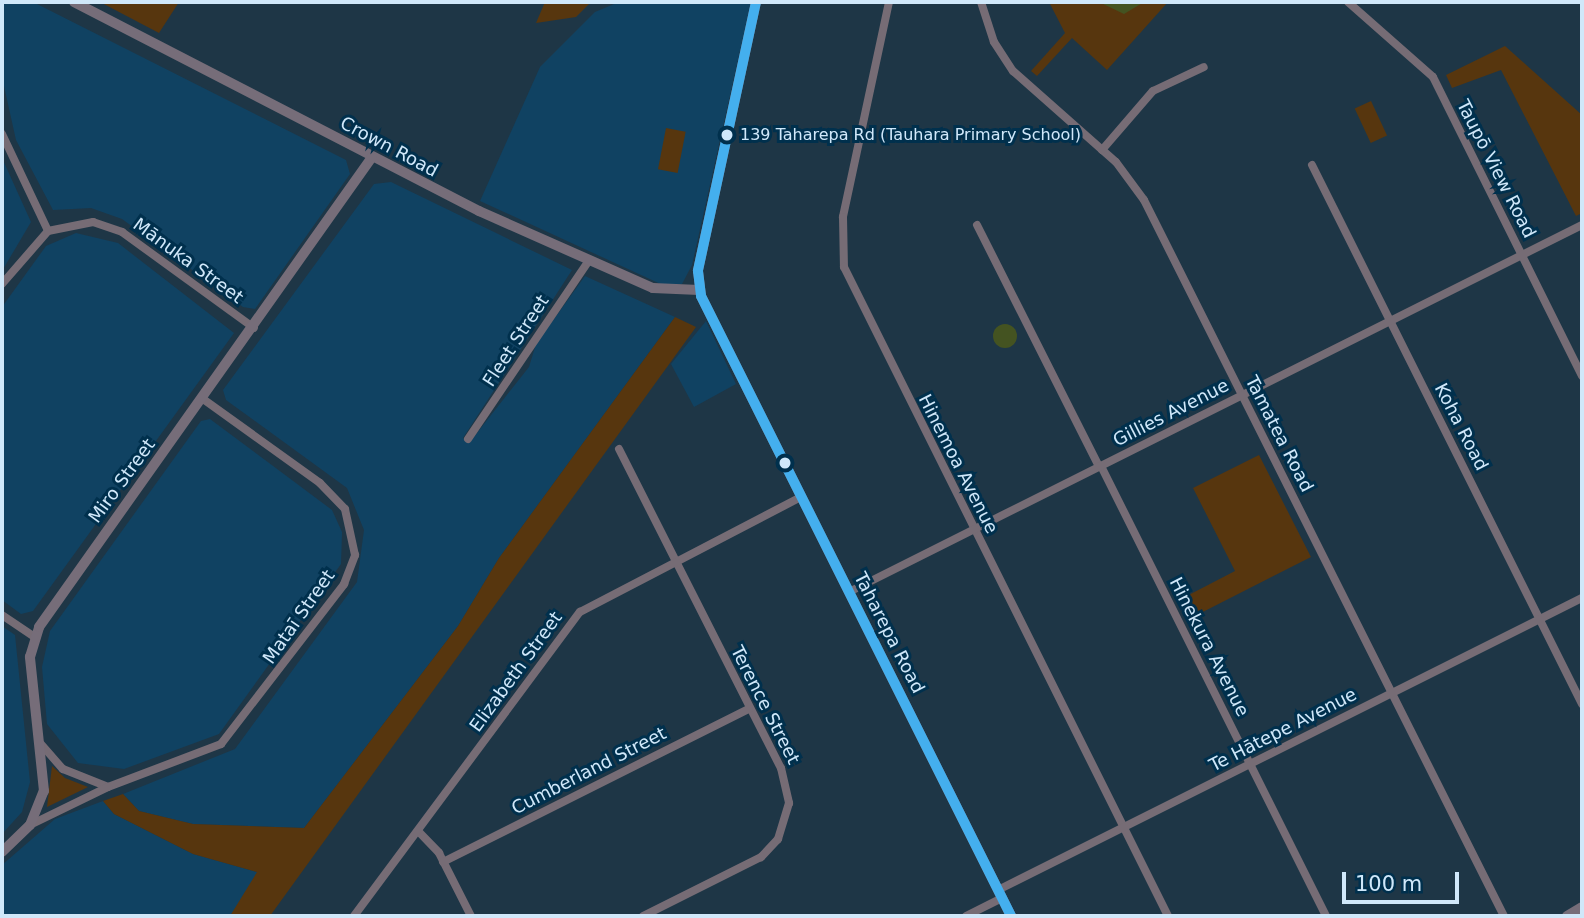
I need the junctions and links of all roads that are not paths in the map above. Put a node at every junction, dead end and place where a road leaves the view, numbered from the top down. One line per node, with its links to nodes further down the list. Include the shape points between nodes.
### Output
1 (74, 2): 9 (street, Crown Road)
2 (755, 2): 17 (street)
3 (889, 2): 27 (street, Hinemoa Avenue, via 843,216 842,256)
4 (981, 2): 8 (street, Tamatea Road, via 994,42 1013,71)
5 (1348, 2): 14 (street, Taupō View Road, via 1427,69)
6 (1204, 67): 8 (street, via 1153,91)
7 (2, 134): 13 (street)
8 (1102, 150): 21 (street, Tamatea Road, via 1144,200)
9 (372, 158): 15 (street, Crown Road); 19 (street, Miro Street)
10 (1312, 165): 18 (street, Koha Road)
11 (977, 225): 25 (street, Hinekura Avenue)
12 (1582, 225): 14 (street, Gillies Avenue)
13 (48, 231): 16 (street); 19 (street, Mānuka Street, via 79,221 122,232)
14 (1522, 255): 18 (street, Gillies Avenue); 20 (street, Taupō View Road)
15 (589, 260): 17 (street, Crown Road, via 663,291); 23 (street, Fleet Street)
16 (2, 284)
17 (699, 290): 26 (street, Taharepa Road)
18 (1390, 321): 21 (street, Gillies Avenue); 32 (street, Koha Road)
19 (254, 328): 22 (street, Miro Street)
20 (1582, 376)
21 (1242, 395): 25 (street, Gillies Avenue); 34 (street, Tamatea Road)
22 (203, 399): 33 (street, Miro Street); 39 (street, Mataī Street, via 334,495 352,524 355,555 344,584 229,738)
23 (468, 439)
24 (619, 449): 28 (street, Terence Street)
25 (1100, 467): 27 (street, Gillies Avenue); 38 (street, Hinekura Avenue)
26 (801, 497): 28 (street, Elizabeth Street); 29 (street, Taharepa Road)
27 (974, 530): 29 (street, Gillies Avenue); 41 (street, Hinemoa Avenue)
28 (674, 561): 36 (street, Terence Street); 42 (street, Elizabeth Street, via 580,612)
29 (849, 592): 45 (street, Taharepa Road)
30 (1582, 598): 32 (street, Te Hātepe Avenue)
31 (2, 615): 33 (street)
32 (1539, 618): 34 (street, Te Hātepe Avenue); 35 (street, Koha Road)
33 (35, 637): 37 (street, Miro Street, via 30,668)
34 (1391, 693): 38 (street, Te Hātepe Avenue); 54 (street, Tamatea Road)
35 (1582, 704)
36 (748, 709): 44 (street, Cumberland Street); 49 (street, Terence Street, via 785,782 788,815 778,839 746,866)
37 (41, 744): 39 (street, via 63,769); 40 (street, Miro Street, via 44,791)
38 (1250, 764): 41 (street, Te Hātepe Avenue); 53 (street, Hinekura Avenue)
39 (108, 787): 40 (street, Mataī Street)
40 (30, 825): 43 (street, Miro Street)
41 (1123, 827): 45 (street, Te Hātepe Avenue); 52 (street, Hinemoa Avenue)
42 (419, 832): 44 (street); 47 (street, Elizabeth Street)
43 (2, 852)
44 (443, 862): 48 (street)
45 (1000, 894): 50 (street, Te Hātepe Avenue); 51 (street, Taharepa Road)
46 (1582, 907): 55 (street)
47 (354, 916)
48 (471, 916)
49 (643, 916)
50 (966, 916)
51 (1012, 916)
52 (1168, 916)
53 (1326, 916)
54 (1504, 916)
55 (1567, 916)

